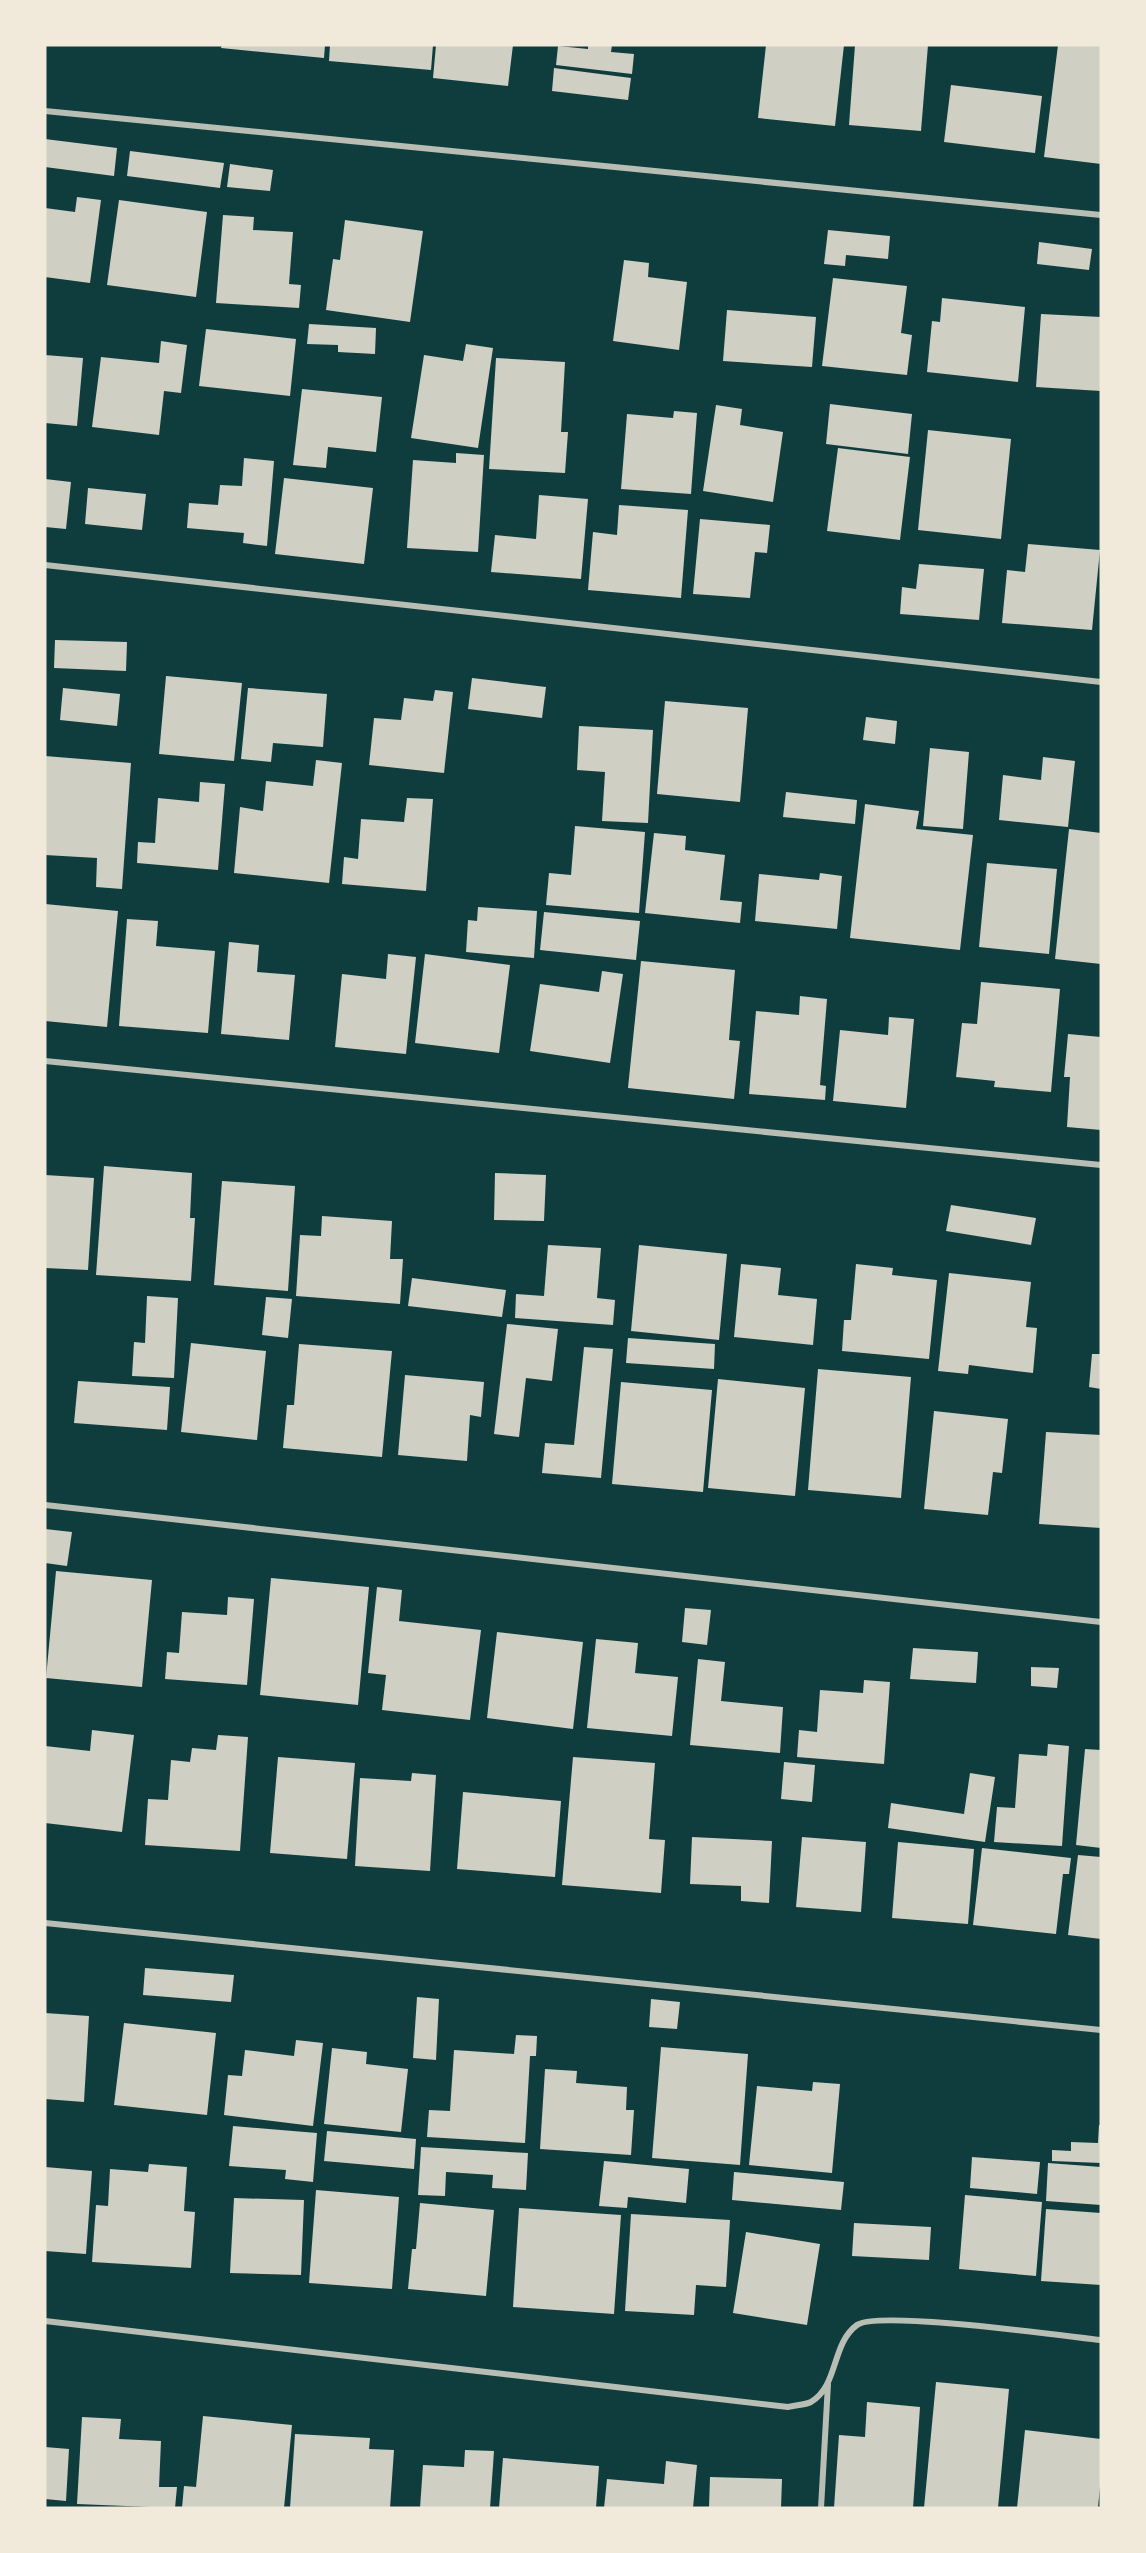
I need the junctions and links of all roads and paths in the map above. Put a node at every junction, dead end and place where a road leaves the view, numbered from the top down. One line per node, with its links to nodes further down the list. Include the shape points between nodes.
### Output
1 (45, 111): 2 (street)
2 (1101, 215)
3 (45, 565): 4 (street)
4 (1101, 682)
5 (45, 1061): 6 (street)
6 (1101, 1165)
7 (45, 1505): 8 (street)
8 (1101, 1622)
9 (45, 1923): 10 (street)
10 (1101, 2030)
11 (45, 2321): 13 (street, via 788,2407 810,2402)
12 (1101, 2340): 13 (street, via 880,2319 858,2324 844,2338)
13 (828, 2383): 14 (street)
14 (821, 2508)

